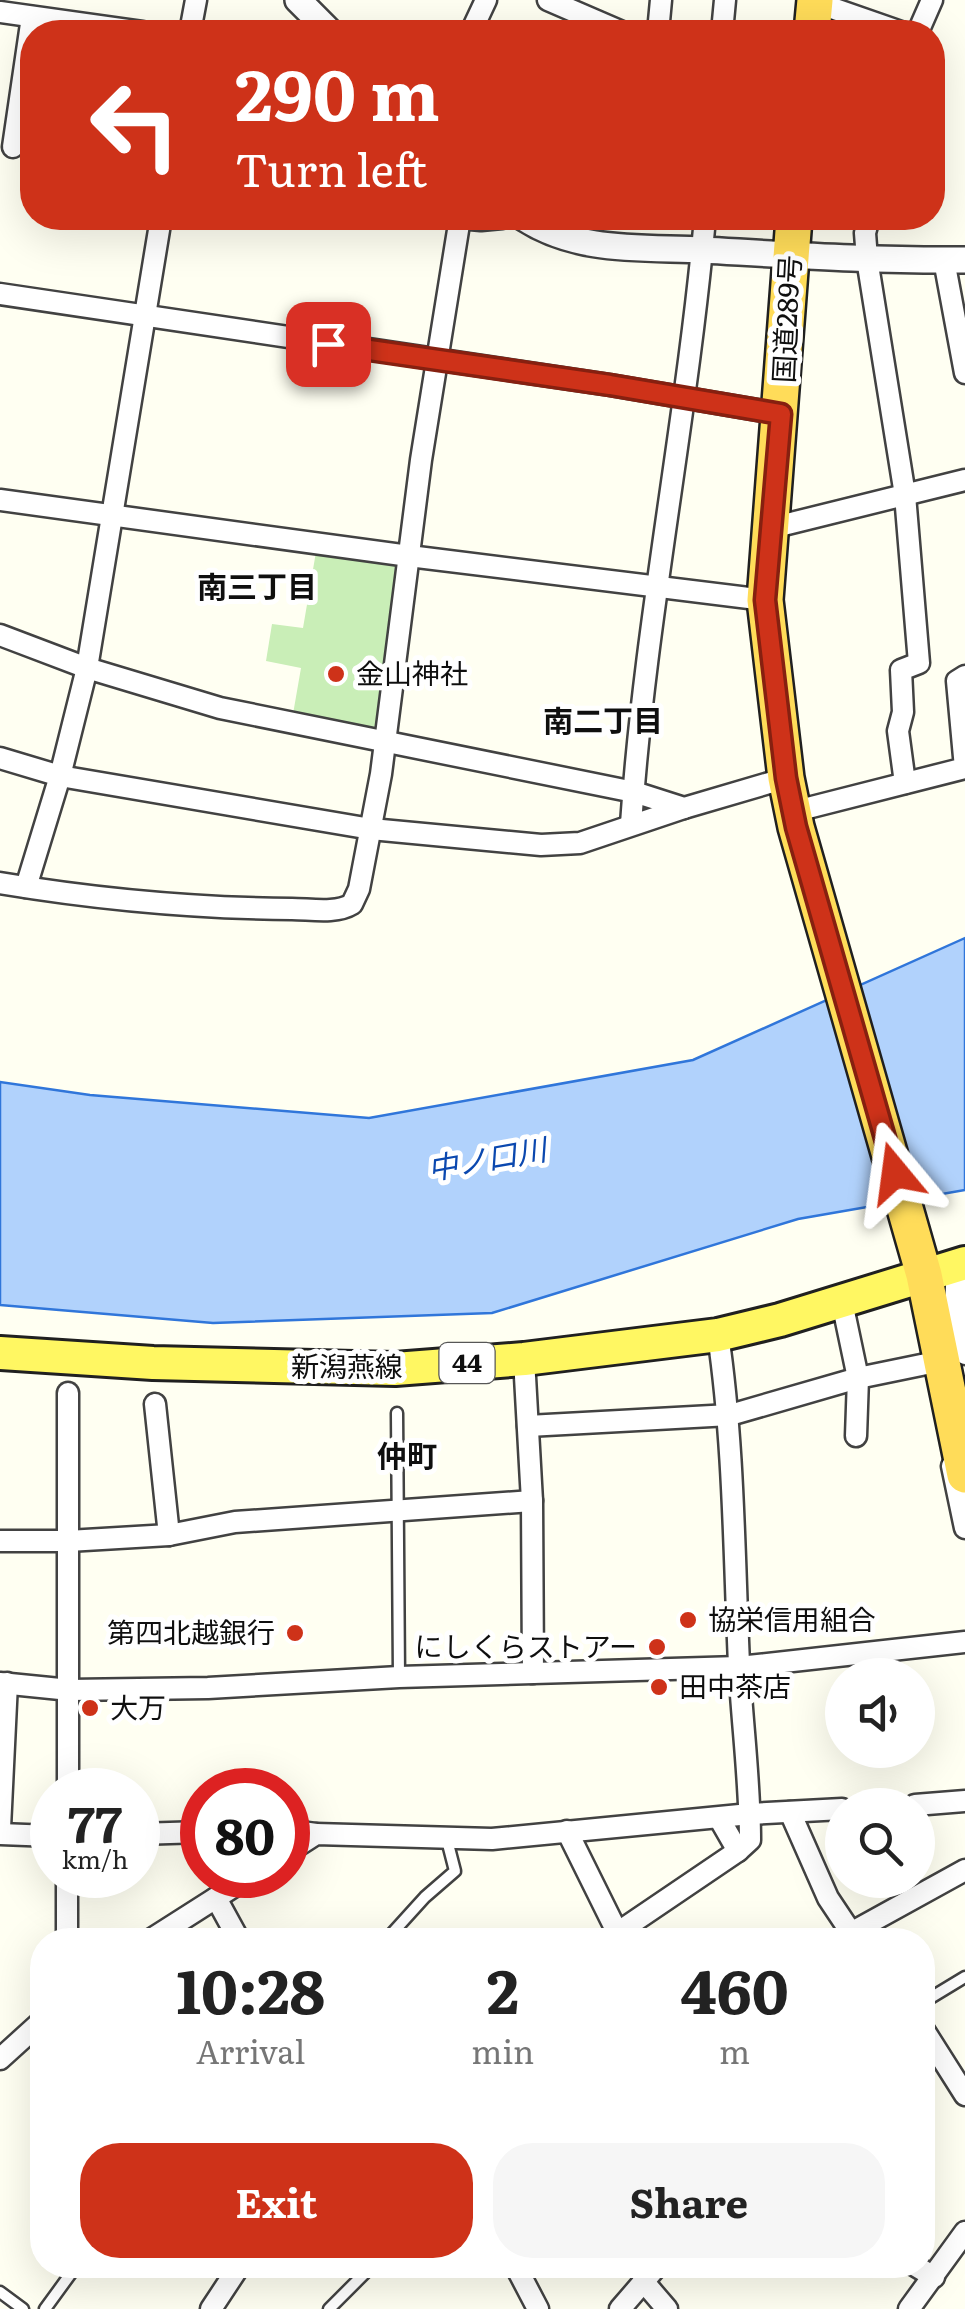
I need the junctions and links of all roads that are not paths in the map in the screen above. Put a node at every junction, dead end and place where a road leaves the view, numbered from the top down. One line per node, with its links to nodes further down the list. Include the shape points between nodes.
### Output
1 (548, 0): 7 (street)
2 (812, 9): 8 (street)
3 (0, 12): 4 (street)
4 (32, 17): 5 (street); 6 (street)
5 (32, 20)
6 (52, 20)
7 (594, 20)
8 (855, 20)
9 (20, 109): 10 (street)
10 (15, 147)
11 (158, 230): 22 (street)
12 (458, 230): 23 (street)
13 (553, 230): 17 (street, via 584,243)
14 (704, 230): 17 (street)
15 (792, 230): 18 (highway, 国道289号)
16 (866, 230): 19 (street)
17 (702, 250): 18 (street); 25 (street)
18 (789, 258): 19 (street); 26 (highway, 国道289号)
19 (867, 259): 20 (street); 28 (street)
20 (954, 260): 24 (street)
21 (0, 294): 22 (street)
22 (144, 316): 23 (street); 30 (street)
23 (439, 361): 25 (street); 32 (street)
24 (965, 374)
25 (686, 398): 26 (street); 33 (street)
26 (781, 414): 31 (highway, 国道289号)
27 (965, 480): 28 (street)
28 (905, 495): 31 (street); 41 (street, via 919,663 901,670 898,730)
29 (0, 500): 30 (street)
30 (111, 516): 32 (street); 36 (street)
31 (772, 528): 34 (highway, 国道289号)
32 (409, 556): 33 (street); 38 (street)
33 (659, 586): 34 (street); 42 (street)
34 (765, 600): 43 (highway, 国道289号)
35 (0, 635): 36 (street)
36 (87, 668): 38 (street, via 220,708); 40 (street)
37 (965, 676): 41 (street, via 957,681 965,768)
38 (386, 742): 42 (street); 46 (street)
39 (0, 758): 40 (street)
40 (60, 776): 46 (street); 48 (street)
41 (905, 783): 43 (street)
42 (634, 792): 44 (street); 45 (street)
43 (791, 806): 44 (street); 49 (highway, 国道289号)
44 (684, 808): 45 (street)
45 (631, 824): 46 (street, via 552,845)
46 (372, 829): 48 (street, via 356,898 346,908 230,908)
47 (0, 883): 48 (street)
48 (26, 888)
49 (933, 1268): 50 (main road, 新潟燕線 / 44); 52 (street, via 955,1306); 55 (street, via 921,1315); 63 (highway, 国道289号)
50 (842, 1302): 51 (main road, 新潟燕線 / 44); 56 (street)
51 (718, 1335): 54 (main road, 新潟燕線 / 44); 60 (street)
52 (965, 1350)
53 (0, 1353): 54 (main road, 新潟燕線 / 44, via 395,1369)
54 (524, 1359): 61 (street)
55 (931, 1363): 56 (street); 66 (street)
56 (858, 1378): 60 (street); 62 (street)
57 (68, 1393): 69 (street)
58 (154, 1404): 67 (street)
59 (397, 1413): 65 (lane)
60 (730, 1416): 61 (street); 71 (street)
61 (528, 1426): 64 (street)
62 (856, 1436)
63 (965, 1475)
64 (532, 1501): 65 (street); 72 (street)
65 (399, 1512): 67 (street, via 235,1522); 73 (lane)
66 (965, 1528)
67 (169, 1535): 69 (street)
68 (0, 1542): 69 (street)
69 (68, 1542): 75 (street)
70 (965, 1642): 71 (street)
71 (739, 1668): 72 (street); 81 (street)
72 (533, 1673): 73 (street)
73 (399, 1677): 75 (street)
74 (4, 1683): 75 (street); 83 (street)
75 (70, 1690): 76 (street)
76 (68, 1768)
77 (965, 1801): 78 (street)
78 (935, 1803)
79 (825, 1810): 80 (street)
80 (790, 1812): 81 (street); 100 (street)
81 (750, 1814): 82 (street); 90 (street, via 750,1840)
82 (719, 1818): 84 (street); 90 (street)
83 (0, 1831): 86 (street)
84 (568, 1832): 89 (street); 98 (street)
85 (310, 1833): 87 (street)
86 (30, 1834)
87 (316, 1834): 88 (street); 89 (street)
88 (310, 1838)
89 (447, 1840): 97 (lane, via 455,1870)
90 (738, 1851): 99 (street)
91 (965, 1870): 101 (street)
92 (67, 1898): 94 (street)
93 (216, 1898): 95 (street); 96 (street)
94 (67, 1928)
95 (169, 1928)
96 (232, 1928)
97 (397, 1928)
98 (615, 1928)
99 (630, 1928)
100 (844, 1928)
101 (866, 1928)
102 (965, 1977): 103 (lane)
103 (935, 1995)
104 (30, 2032): 106 (street)
105 (935, 2048): 107 (street)
106 (0, 2059)
107 (965, 2096)
108 (965, 2232): 110 (street)
109 (965, 2268): 111 (street)
110 (935, 2276)
111 (935, 2277)
112 (68, 2278): 121 (lane)
113 (232, 2278): 122 (street)
114 (361, 2278): 123 (lane)
115 (522, 2278): 124 (street)
116 (646, 2278): 118 (street)
117 (933, 2278): 127 (street)
118 (643, 2281): 125 (street); 126 (street)
119 (0, 2292): 120 (lane)
120 (23, 2309)
121 (45, 2309)
122 (212, 2309)
123 (329, 2309)
124 (538, 2309)
125 (620, 2309)
126 (667, 2309)
127 (909, 2309)

